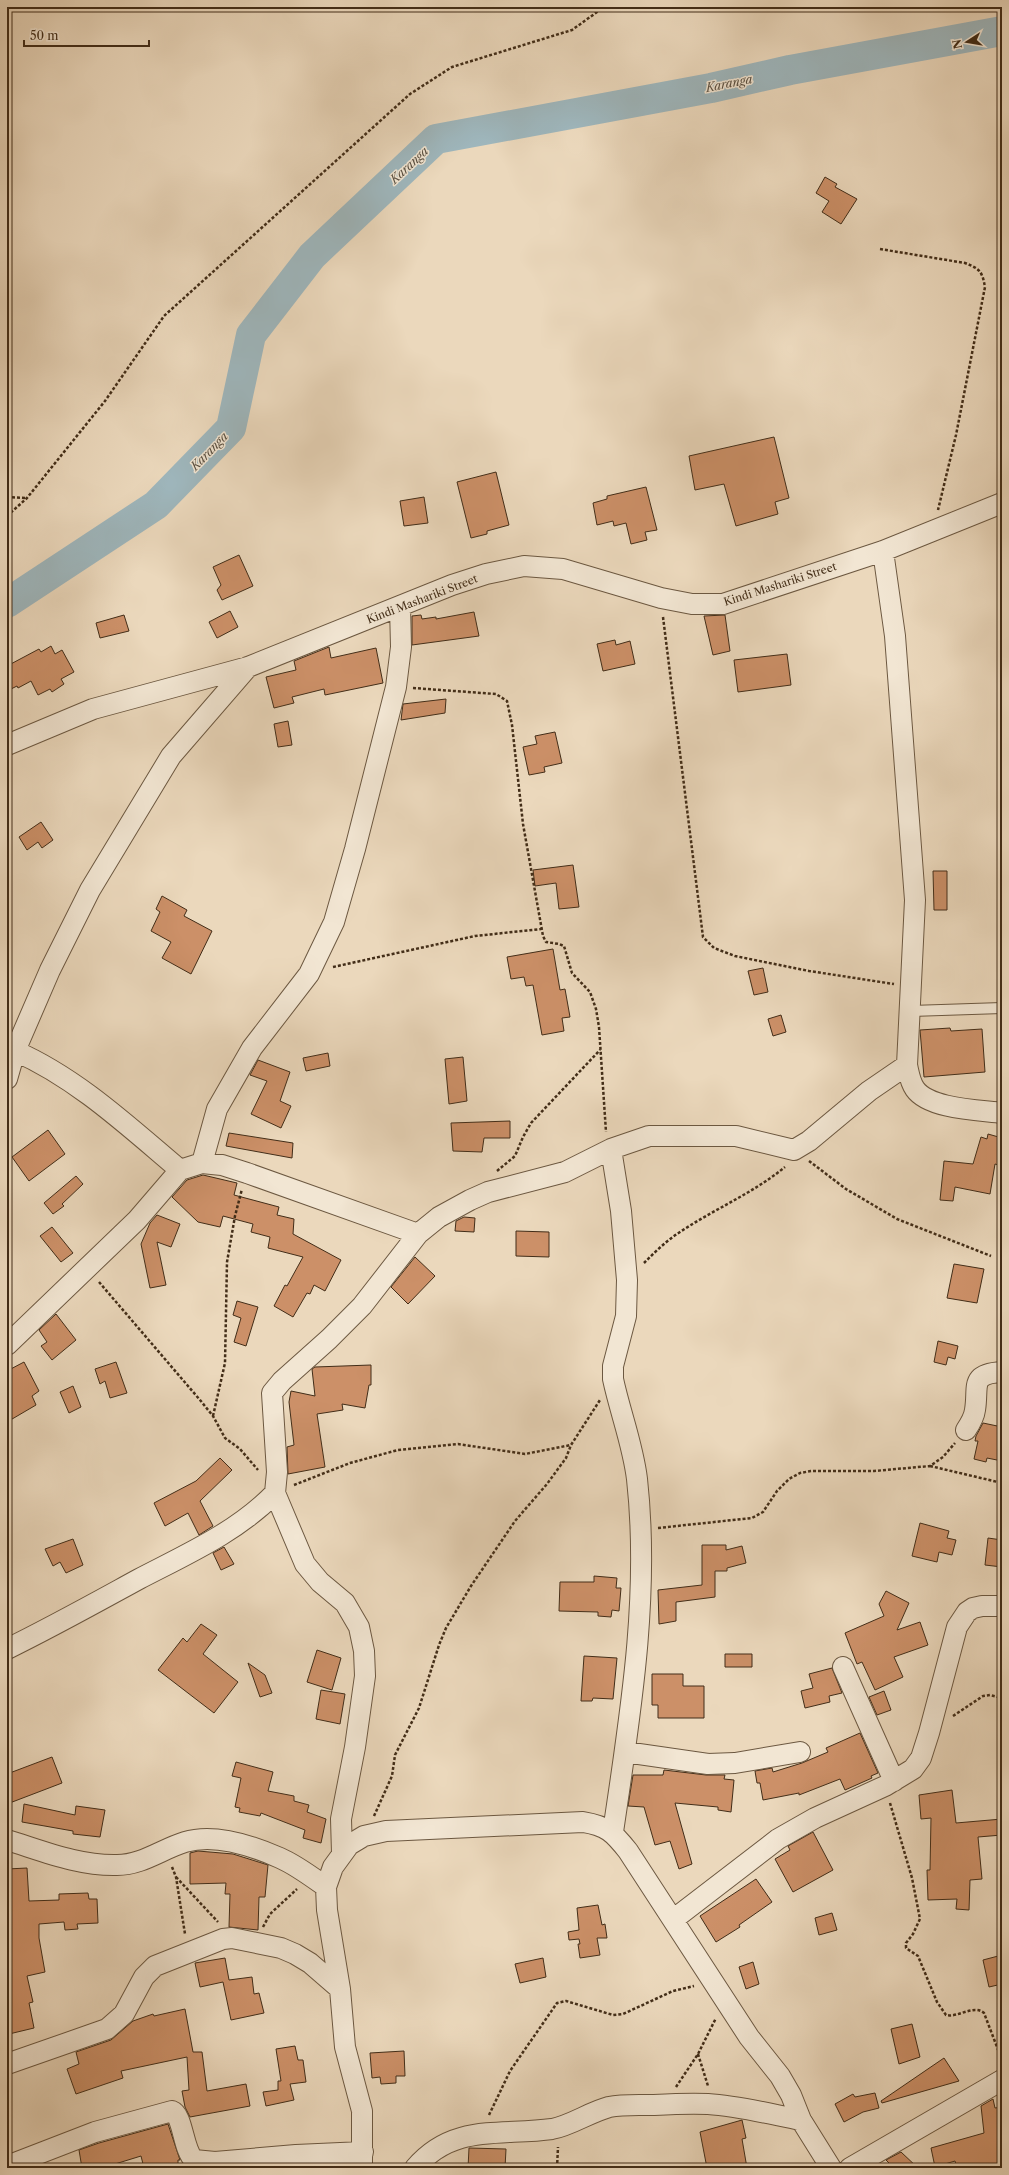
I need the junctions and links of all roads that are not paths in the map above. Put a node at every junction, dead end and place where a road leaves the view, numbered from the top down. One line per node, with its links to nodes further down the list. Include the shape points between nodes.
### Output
1 (1002, 503): 2 (street, Kindi Mashariki Street)
2 (883, 551): 3 (street, Kindi Mashariki Street, via 723,604 692,604 661,598 563,568 524,566 486,574); 7 (street, via 895,636 915,900)
3 (400, 606): 4 (street, Kindi Mashariki Street); 13 (street, via 401,647 396,687 334,922 309,974 252,1048 217,1109)
4 (248, 666): 5 (street, Kindi Mashariki Street, via 93,709); 8 (street, via 171,756 135,814 90,890)
5 (7, 745)
6 (1002, 1008): 7 (lane)
7 (911, 1011): 9 (street)
8 (12, 1055): 10 (street); 14 (street, via 58,1073 111,1112)
9 (907, 1065): 11 (street, via 913,1085 925,1099); 12 (street, via 869,1090 797,1152 736,1136 664,1135 649,1136)
10 (7, 1079)
11 (1002, 1113)
12 (608, 1151): 15 (street, via 565,1172 488,1192 439,1217); 23 (street, via 621,1211 627,1280 626,1316 613,1366 613,1379 637,1478 640,1530 640,1613 634,1692)
13 (202, 1163): 14 (street); 15 (street, via 222,1165 247,1173)
14 (180, 1170): 16 (street, via 137,1220)
15 (418, 1234): 19 (street, via 362,1306 272,1393 276,1472)
16 (7, 1345)
17 (1002, 1372): 18 (street, via 984,1374 979,1379 975,1392 975,1412)
18 (966, 1430)
19 (273, 1495): 21 (street, via 213,1541); 28 (street, via 305,1564 320,1582 345,1603 359,1628 364,1651 365,1676 356,1748 341,1820)
20 (1002, 1606): 25 (street, via 973,1608 962,1620 952,1643 929,1733 918,1763)
21 (7, 1649)
22 (843, 1667): 25 (street)
23 (624, 1752): 24 (street, via 708,1764 735,1764); 26 (street)
24 (800, 1752)
25 (890, 1783): 30 (street, via 778,1839)
26 (613, 1832): 28 (street, via 599,1824 583,1822 415,1829 364,1836 349,1845); 30 (street)
27 (7, 1840): 29 (street, via 86,1864 118,1866 140,1862 191,1840 213,1840 249,1847 281,1858)
28 (342, 1853): 29 (street)
29 (319, 1882): 31 (street, via 327,1910)
30 (674, 1919): 34 (street, via 749,2037 780,2076 792,2095)
31 (340, 1989): 32 (street, via 310,1963 281,1948 223,1939 149,1970 124,2014 107,2029); 35 (street, via 345,2047 362,2111)
32 (7, 2064)
33 (1002, 2080): 40 (street)
34 (801, 2120): 38 (street, via 708,2104 609,2107 555,2128 482,2132 440,2146); 39 (street)
35 (362, 2160): 36 (street, via 296,2155)
36 (194, 2164): 37 (street, via 179,2119 172,2111 95,2132)
37 (7, 2166)
38 (415, 2168)
39 (831, 2168)
40 (850, 2168)

